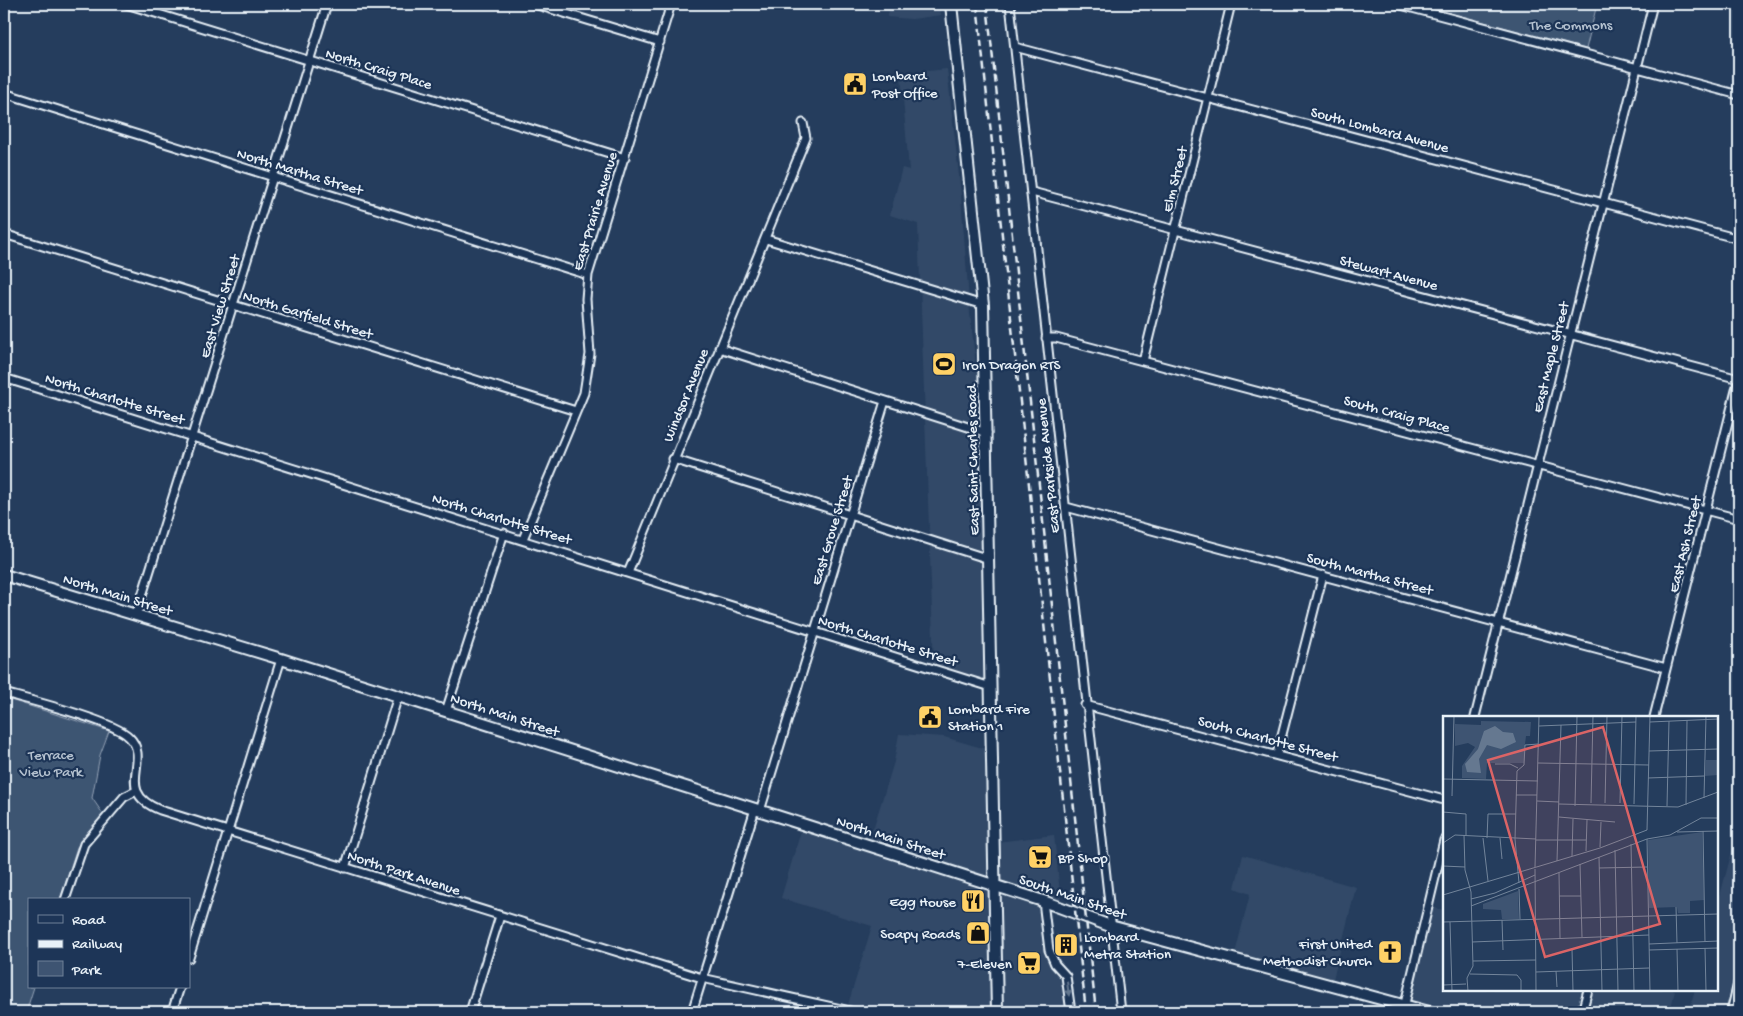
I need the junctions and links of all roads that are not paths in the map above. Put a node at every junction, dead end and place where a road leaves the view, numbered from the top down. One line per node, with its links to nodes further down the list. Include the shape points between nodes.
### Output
1 (126, 4): 12 (street, North Craig Place)
2 (328, 4): 12 (street, East View Street)
3 (534, 4): 10 (street)
4 (672, 4): 10 (street, East Prairie Avenue)
5 (951, 4): 28 (main road, East Saint Charles Road)
6 (1010, 4): 11 (street, East Parkside Avenue)
7 (1231, 4): 16 (street, Elm Street)
8 (1397, 4): 13 (street)
9 (1653, 4): 13 (street, East Maple Street)
10 (660, 42): 18 (street, East Prairie Avenue)
11 (1014, 47): 16 (street, South Lombard Avenue); 20 (street, East Parkside Avenue)
12 (310, 62): 18 (street, North Craig Place); 19 (street, East View Street)
13 (1636, 67): 15 (street); 21 (street, East Maple Street)
14 (4, 93): 19 (street, North Martha Street)
15 (1739, 96)
16 (1208, 98): 21 (street, South Lombard Avenue); 22 (street, Elm Street)
17 (803, 124): 24 (street, Windsor Avenue, via 806,138)
18 (625, 158): 26 (street, East Prairie Avenue)
19 (273, 177): 26 (street, North Martha Street); 27 (street, East View Street)
20 (1032, 192): 22 (street, Stewart Avenue); 30 (street, East Parkside Avenue)
21 (1602, 202): 25 (street, South Lombard Avenue); 29 (street, East Maple Street)
22 (1176, 230): 29 (street, Stewart Avenue); 32 (street, Elm Street)
23 (4, 234): 27 (street, North Garfield Street)
24 (766, 239): 28 (street); 31 (street, Windsor Avenue)
25 (1739, 239)
26 (588, 275): 36 (street, East Prairie Avenue, via 589,367 584,394)
27 (234, 305): 36 (street, North Garfield Street); 38 (street, East View Street)
28 (983, 305): 37 (main road, East Saint Charles Road)
29 (1570, 334): 34 (street, Stewart Avenue); 40 (street, East Maple Street)
30 (1046, 338): 32 (street, South Craig Place); 41 (street, East Parkside Avenue)
31 (719, 348): 35 (street); 39 (street, Windsor Avenue)
32 (1144, 361): 40 (street, South Craig Place)
33 (4, 378): 38 (street, North Charlotte Street)
34 (1739, 379): 42 (street, East Ash Street)
35 (885, 401): 37 (street); 43 (street, East Grove Street)
36 (576, 411): 46 (street, East Prairie Avenue)
37 (987, 433): 47 (main road, East Saint Charles Road)
38 (193, 436): 45 (street, North Charlotte Street); 51 (street, East View Street)
39 (673, 459): 43 (street); 48 (street, Windsor Avenue)
40 (1537, 465): 42 (street, South Craig Place); 52 (street, East Maple Street)
41 (1066, 507): 50 (street, South Martha Street); 59 (street, East Parkside Avenue)
42 (1706, 511): 44 (street, South Craig Place); 55 (street, East Ash Street)
43 (849, 515): 47 (street); 53 (street, East Grove Street)
44 (1739, 519)
45 (504, 533): 46 (street, North Charlotte Street); 60 (street)
46 (523, 539): 48 (street, North Charlotte Street)
47 (989, 559): 56 (main road, East Saint Charles Road)
48 (628, 573): 53 (street, North Charlotte Street)
49 (4, 575): 51 (main road, North Main Street)
50 (1323, 575): 52 (street, South Martha Street); 63 (street)
51 (136, 615): 54 (main road, North Main Street)
52 (1499, 621): 55 (street, South Martha Street); 61 (street, East Maple Street)
53 (814, 632): 56 (street, North Charlotte Street); 66 (street, East Grove Street)
54 (282, 659): 58 (main road, North Main Street); 67 (street)
55 (1666, 668): 62 (street, East Ash Street)
56 (991, 687): 70 (main road, East Saint Charles Road)
57 (4, 692): 64 (street, via 125,733 136,749)
58 (398, 696): 60 (main road, North Main Street); 69 (street)
59 (1085, 704): 63 (street, South Charlotte Street); 74 (street, East Parkside Avenue)
60 (446, 711): 66 (main road, North Main Street)
61 (1475, 716)
62 (1654, 716)
63 (1277, 754): 65 (street, South Charlotte Street)
64 (136, 791): 67 (street, North Park Avenue, via 152,807); 71 (street, via 124,797 84,844)
65 (1443, 800)
66 (758, 810): 70 (main road, North Main Street); 76 (street, East Grove Street)
67 (228, 832): 69 (street, North Park Avenue); 75 (street)
68 (1443, 844): 80 (street)
69 (345, 868): 73 (street, North Park Avenue)
70 (996, 886): 72 (main road, South Main Street); 85 (main road, East Saint Charles Road)
71 (66, 898)
72 (1043, 901): 74 (main road, South Main Street); 86 (street, one-way to 86, via 1049,950 1068,982)
73 (500, 916): 76 (street, North Park Avenue); 82 (street)
74 (1110, 926): 80 (main road, South Main Street); 87 (street, East Parkside Avenue)
75 (190, 955)
76 (702, 978): 83 (street, East Grove Street); 84 (street, North Park Avenue)
77 (1739, 979): 90 (street)
78 (180, 988): 81 (street)
79 (1588, 991): 89 (street)
80 (1403, 1009): 88 (main road, South Main Street)
81 (172, 1012)
82 (470, 1012)
83 (692, 1012)
84 (855, 1012)
85 (997, 1012)
86 (1072, 1012)
87 (1121, 1012)
88 (1430, 1012)
89 (1582, 1012)
90 (1730, 1012)

